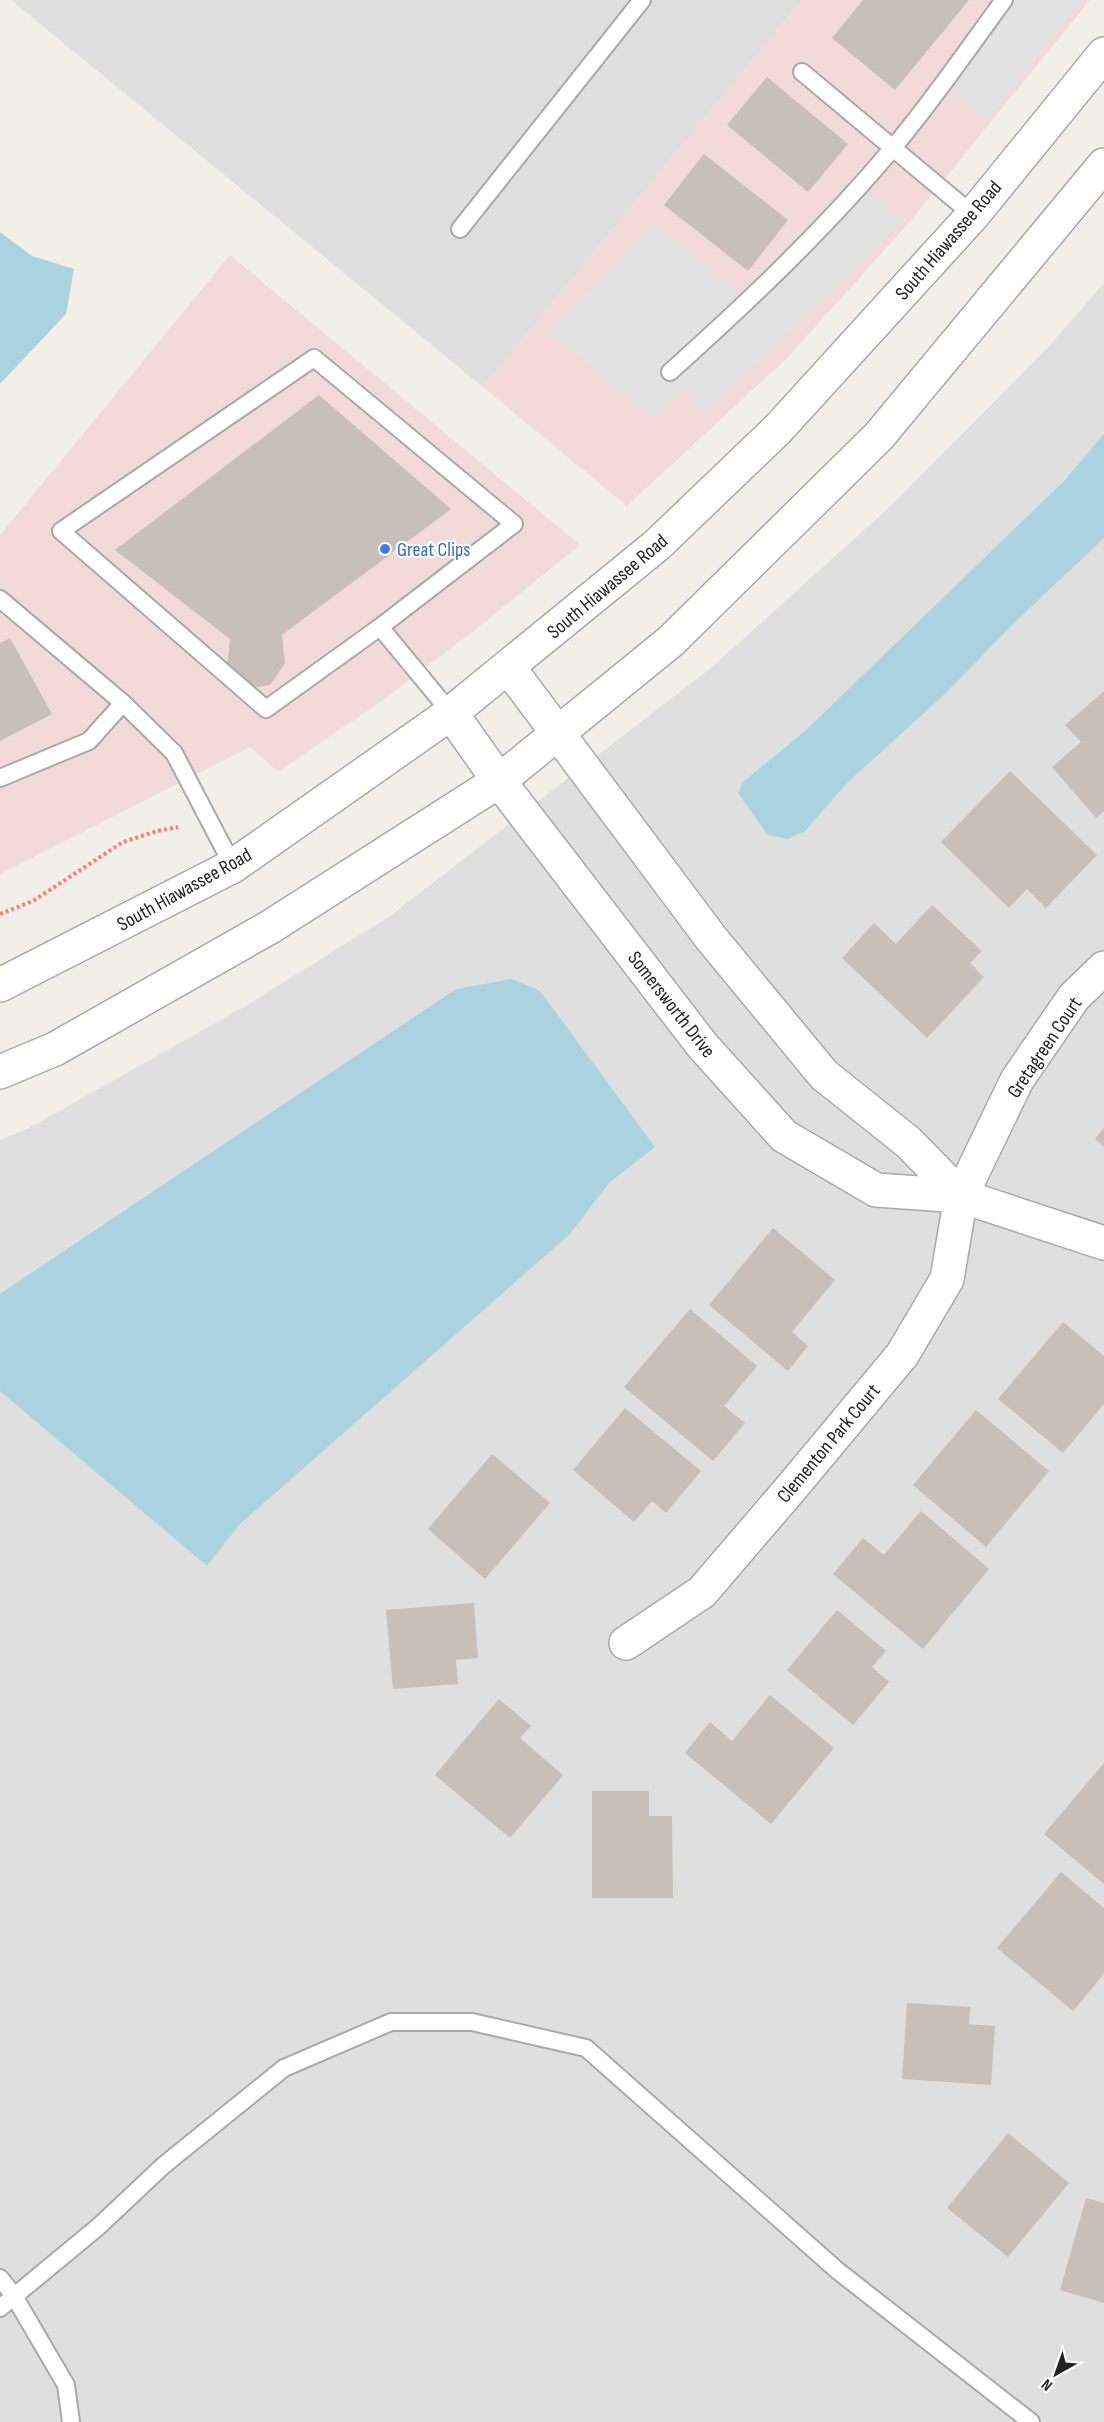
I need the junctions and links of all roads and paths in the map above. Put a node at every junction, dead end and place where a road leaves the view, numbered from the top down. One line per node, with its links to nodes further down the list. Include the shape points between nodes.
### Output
1 (642, 0): 8 (lane)
2 (1004, 0): 5 (lane)
3 (1104, 54): 7 (street, South Hiawassee Road)
4 (802, 72): 5 (lane)
5 (893, 148): 7 (lane); 9 (lane, via 749,301)
6 (1104, 165): 15 (street, via 879,436 671,641)
7 (973, 215): 12 (street, South Hiawassee Road, via 778,429 657,545)
8 (460, 229)
9 (670, 372)
10 (0, 599): 13 (lane)
11 (380, 627): 11 (lane, via 514,524 314,358 61,531 266,709); 14 (lane)
12 (508, 668): 14 (street, South Hiawassee Road); 15 (street, Somersworth Drive)
13 (123, 703): 16 (lane, via 89,741); 19 (lane, via 174,753)
14 (451, 713): 17 (street, Somersworth Drive); 19 (street, South Hiawassee Road)
15 (558, 733): 17 (street); 24 (street, Somersworth Drive, via 711,938 824,1075 908,1142)
16 (0, 778)
17 (500, 781): 23 (street, via 270,927 55,1049); 24 (street, Somersworth Drive, via 702,1045 784,1136 876,1190)
18 (178, 827): 20 (path, via 123,842 33,901)
19 (233, 866): 22 (street, South Hiawassee Road)
20 (0, 914)
21 (1104, 968): 24 (street, Gretagreen Court, via 1074,997 1017,1080)
22 (0, 985)
23 (0, 1072)
24 (961, 1197): 25 (street, Somersworth Drive); 26 (street, Clementon Park Court, via 947,1279 902,1355 702,1592)
25 (1104, 1243)
26 (626, 1643)
27 (0, 2278): 28 (lane)
28 (14, 2296): 29 (lane); 30 (lane, via 66,2385); 31 (lane, via 98,2227 164,2165 284,2068 391,2022 472,2022 586,2048 838,2271)
29 (0, 2308)
30 (71, 2422)
31 (1031, 2422)

